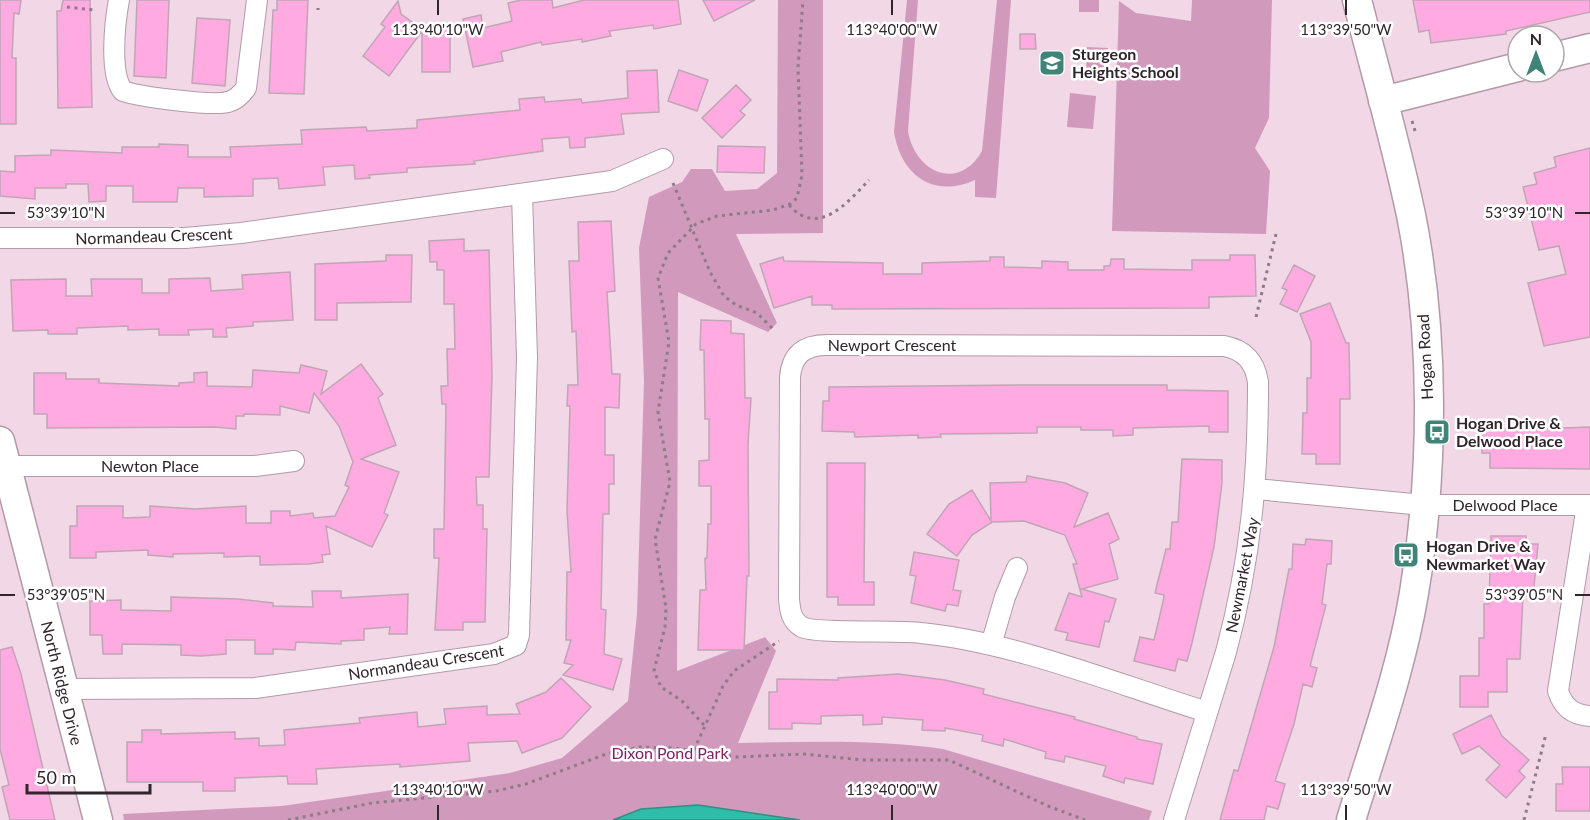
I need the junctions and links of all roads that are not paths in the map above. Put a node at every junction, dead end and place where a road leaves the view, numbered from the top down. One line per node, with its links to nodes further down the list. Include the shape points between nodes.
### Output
1 (119, 0): 2 (street, via 115,23 116,78 123,91 221,103 237,98 246,88)
2 (256, 0)
3 (1357, 0): 7 (street, Hogan Road)
4 (1590, 48): 5 (street)
5 (1566, 54)
6 (1506, 70): 7 (street)
7 (1383, 101): 14 (street, Hogan Road, via 1411,215 1422,297 1428,426)
8 (663, 159): 9 (street, Normandeau Crescent, via 612,181)
9 (522, 194): 10 (street, Normandeau Crescent, via 213,237); 18 (street, Normandeau Crescent, via 527,368 516,645 494,654 255,688)
10 (0, 238)
11 (2, 458): 12 (street, Newton Place, via 255,465); 18 (street, North Ridge Drive)
12 (294, 461)
13 (1256, 489): 14 (street); 17 (street, Newport Crescent, via 1257,376 1248,357 1231,347 820,345 802,350 792,362 790,377 792,617 810,629 914,632); 19 (street, Newmarket Way, via 1236,613)
14 (1424, 505): 15 (street, Delwood Place); 23 (street, Hogan Road, via 1414,593 1404,639)
15 (1589, 505): 20 (street, Delwood Place, via 1558,691 1569,709)
16 (1017, 568): 17 (street)
17 (991, 645): 19 (street, Newport Crescent)
18 (64, 689): 21 (street, North Ridge Drive)
19 (1207, 712): 22 (street, Newmarket Way)
20 (1590, 717)
21 (98, 820)
22 (1174, 820)
23 (1351, 820)

